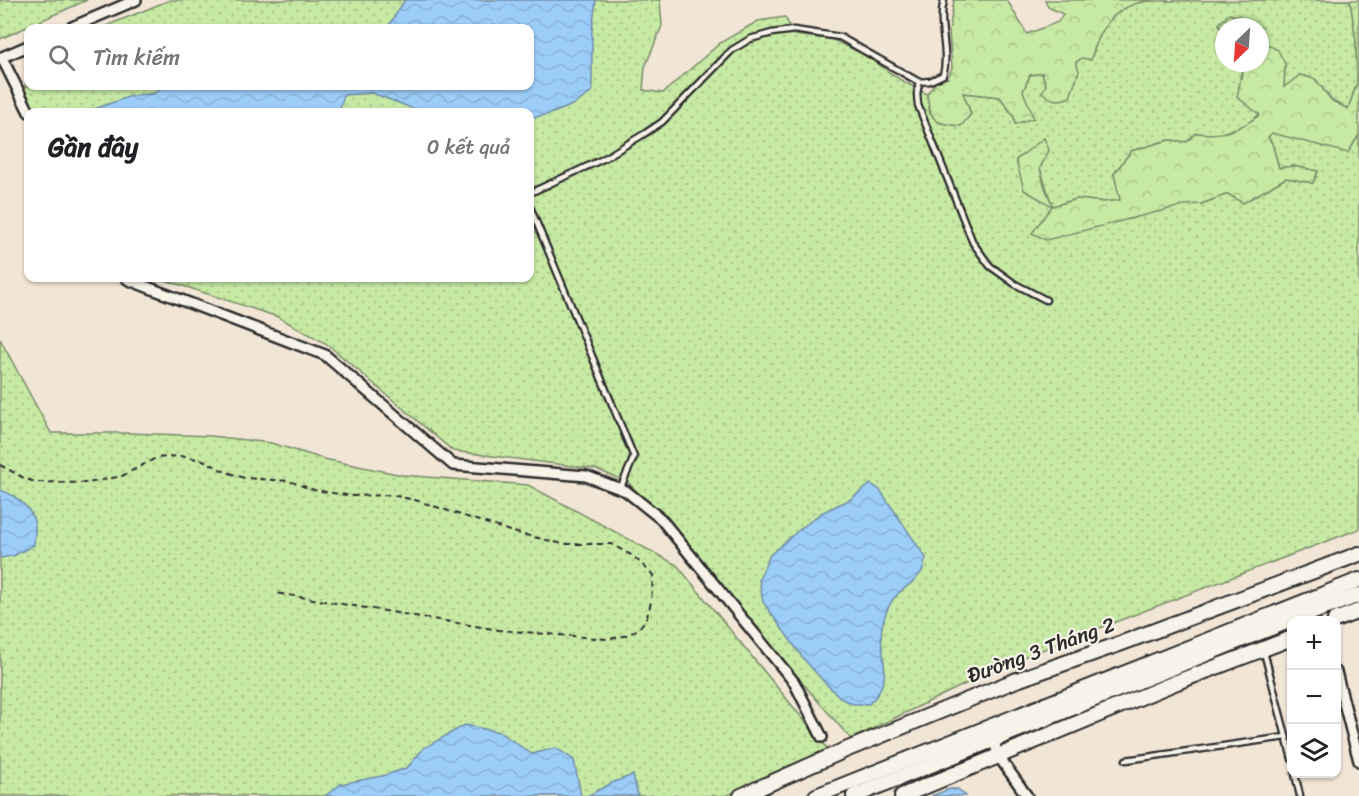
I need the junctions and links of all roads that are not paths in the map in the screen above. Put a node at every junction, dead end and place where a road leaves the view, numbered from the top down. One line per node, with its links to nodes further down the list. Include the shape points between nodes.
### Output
1 (136, 0): 3 (street)
2 (943, 0): 6 (lane, via 941,26 946,66 943,75)
3 (79, 24)
4 (24, 48): 5 (street)
5 (1, 58): 7 (street)
6 (919, 81): 8 (lane, via 840,36 794,30 750,39 732,50 662,122 594,164); 11 (lane, via 918,105 973,243 990,266)
7 (27, 108)
8 (534, 191)
9 (534, 217): 12 (lane, via 634,457)
10 (134, 282): 12 (street, via 325,355 453,465 586,476)
11 (1046, 300)
12 (620, 489): 21 (street, via 661,519 794,682)
13 (1359, 554): 29 (main road, Đường 3 Tháng 2, via 1014,681)
14 (1359, 580): 30 (main road)
15 (1359, 595): 23 (main road)
16 (1359, 611): 17 (main road)
17 (1341, 618)
18 (1287, 640): 19 (main road)
19 (1263, 649): 22 (lane); 25 (main road)
20 (1341, 691): 27 (street)
21 (822, 737)
22 (1286, 737): 24 (lane); 26 (lane)
23 (993, 739): 25 (street); 31 (main road)
24 (1287, 741)
25 (999, 757): 32 (main road); 33 (street)
26 (1126, 760)
27 (1359, 761)
28 (1296, 778): 34 (lane)
29 (741, 796)
30 (816, 796)
31 (854, 796)
32 (902, 796)
33 (1027, 796)
34 (1300, 796)

